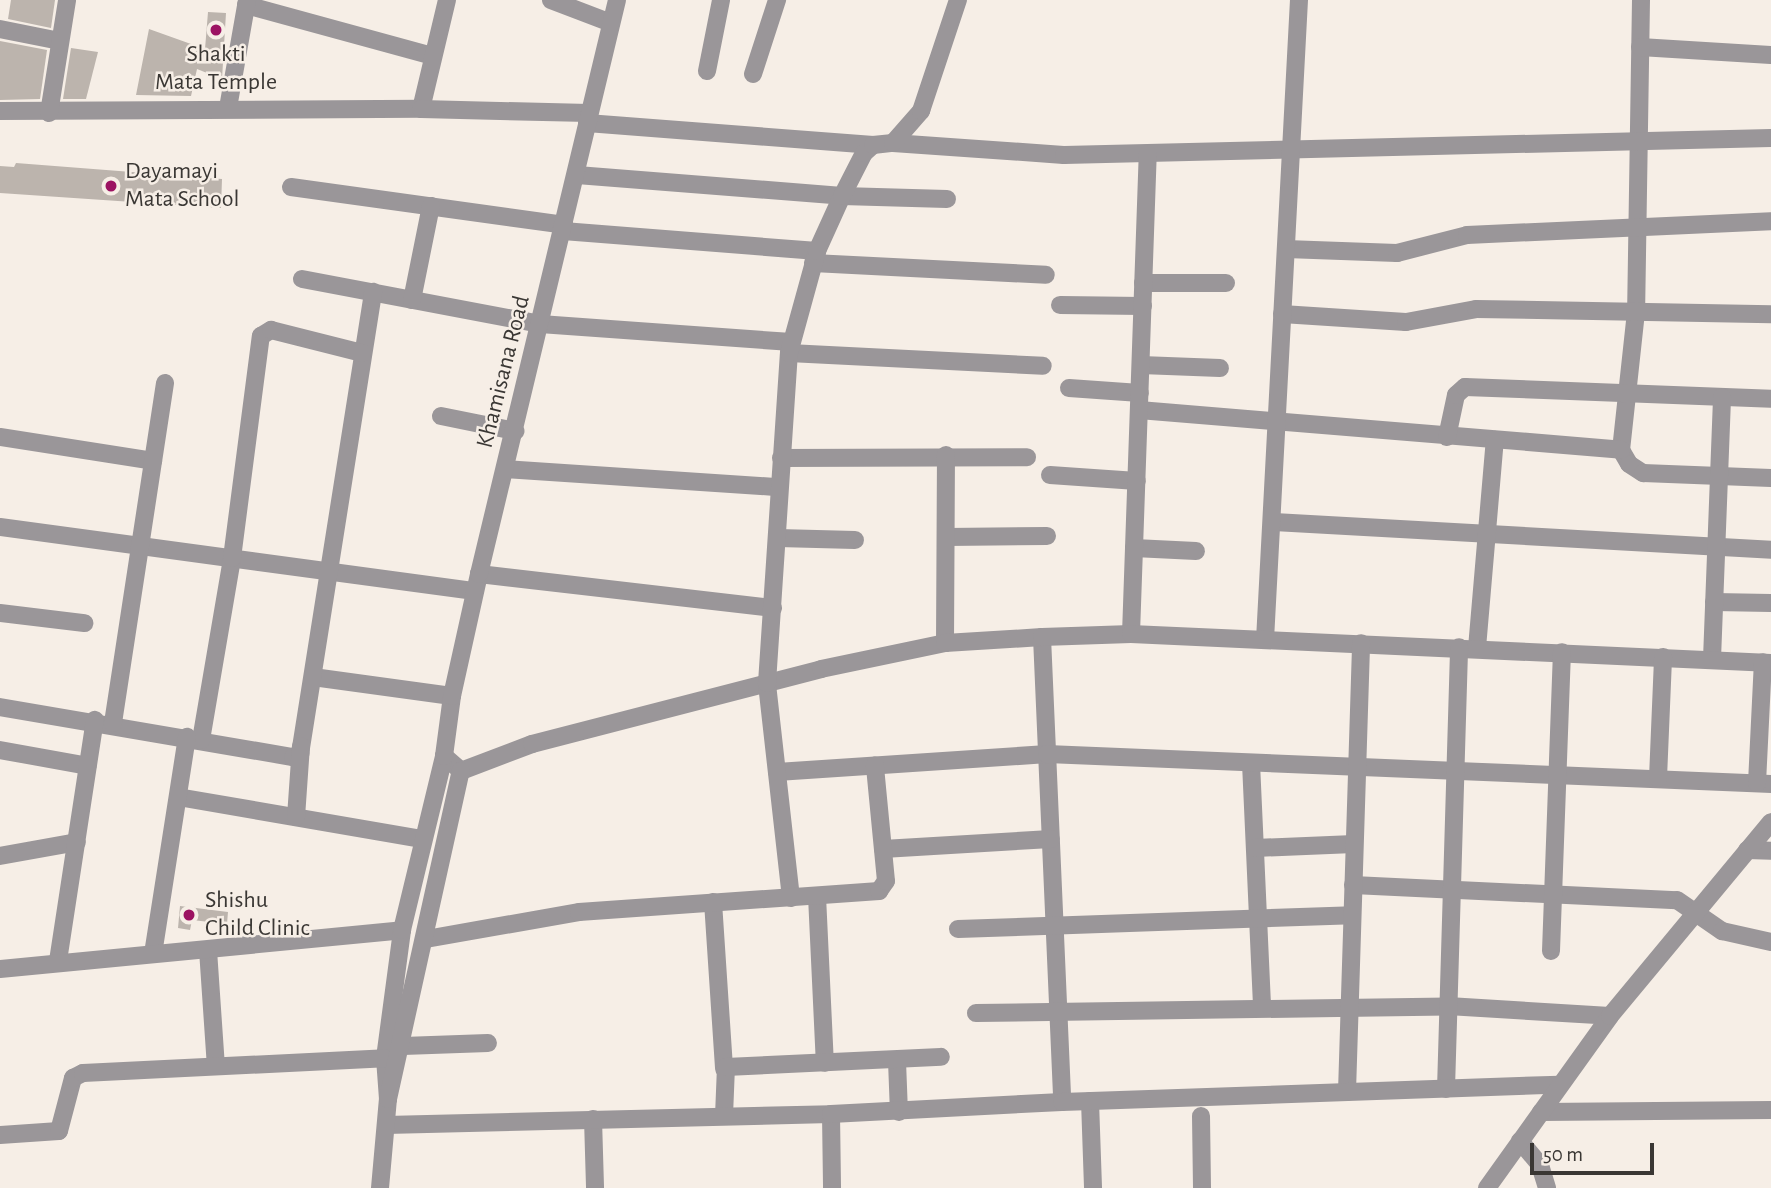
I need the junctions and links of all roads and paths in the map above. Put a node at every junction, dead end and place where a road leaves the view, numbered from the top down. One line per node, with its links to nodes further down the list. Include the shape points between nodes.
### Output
1 (67, 0): 13 (street)
2 (447, 0): 16 (street)
3 (551, 0): 11 (street)
4 (617, 0): 11 (street, Khamisana Road)
5 (721, 0): 17 (street)
6 (777, 0): 18 (street)
7 (958, 0): 26 (street, via 928,98)
8 (1299, 0): 28 (street)
9 (1641, 0): 14 (street)
10 (246, 3): 16 (street); 19 (street)
11 (611, 23): 23 (street, Khamisana Road)
12 (0, 29): 13 (street)
13 (60, 41): 22 (street)
14 (1640, 47): 15 (street); 24 (street)
15 (1771, 55)
16 (432, 56): 20 (street)
17 (707, 71)
18 (753, 74)
19 (228, 108): 20 (street); 22 (street)
20 (421, 109): 23 (street)
21 (0, 111): 22 (street)
22 (49, 113)
23 (588, 118): 27 (street); 30 (street, Khamisana Road)
24 (1640, 138): 25 (street); 28 (street); 36 (street)
25 (1771, 138)
26 (893, 143): 27 (street); 29 (street, via 1040,155)
27 (873, 145): 32 (street, via 864,153)
28 (1291, 147): 29 (street); 38 (street)
29 (1148, 154): 42 (street)
30 (577, 175): 32 (street); 37 (street, Khamisana Road)
31 (291, 187): 34 (street)
32 (842, 196): 33 (street); 39 (street)
33 (947, 199)
34 (430, 206): 37 (street); 45 (street)
35 (1771, 221): 36 (street)
36 (1638, 226): 38 (street, via 1467,234 1397,253); 48 (street)
37 (564, 228): 39 (street); 51 (street, Khamisana Road)
38 (1286, 249): 49 (street)
39 (815, 257): 40 (street); 52 (street)
40 (1046, 275)
41 (302, 279): 44 (street)
42 (1143, 283): 43 (street); 47 (street)
43 (1226, 284)
44 (373, 292): 45 (street); 53 (street)
45 (412, 300): 51 (street)
46 (1060, 305): 47 (street)
47 (1143, 306): 54 (street)
48 (1636, 312): 49 (street, via 1476,309 1406,322); 50 (street); 59 (street)
49 (1282, 314): 64 (street)
50 (1771, 314)
51 (540, 324): 52 (street); 65 (street, Khamisana Road)
52 (790, 347): 55 (street); 72 (street)
53 (362, 353): 92 (street, via 271,330 263,332); 93 (street)
54 (1141, 365): 56 (street); 62 (street)
55 (1043, 366)
56 (1220, 368)
57 (165, 383): 73 (street)
58 (1069, 388): 62 (street)
59 (1625, 393): 60 (street); 67 (street, via 1465,387 1456,395); 69 (street)
60 (1722, 397): 61 (street); 76 (street)
61 (1771, 399)
62 (1139, 401): 64 (street); 78 (street)
63 (441, 416): 65 (street)
64 (1279, 419): 67 (street); 80 (street)
65 (515, 430): 74 (street, Khamisana Road)
66 (0, 437): 73 (street)
67 (1447, 437): 68 (street)
68 (1495, 440): 69 (street); 84 (street)
69 (1621, 450): 76 (street, via 1629,464 1643,473)
70 (946, 455): 71 (street); 72 (street); 83 (street)
71 (1027, 457)
72 (782, 458): 79 (street)
73 (153, 461): 87 (street)
74 (505, 469): 79 (street); 94 (street, Khamisana Road)
75 (1050, 475): 78 (street)
76 (1719, 477): 77 (street); 89 (street)
77 (1771, 478)
78 (1137, 481): 88 (street)
79 (778, 487): 85 (street)
80 (1274, 522): 84 (street); 102 (street)
81 (0, 527): 87 (street)
82 (1047, 536): 83 (street)
83 (946, 537): 103 (street)
84 (1486, 537): 89 (street); 106 (street)
85 (778, 538): 86 (street); 97 (street)
86 (855, 540)
87 (140, 545): 92 (street); 116 (street)
88 (1134, 548): 91 (street); 100 (street)
89 (1716, 548): 90 (street); 95 (street)
90 (1771, 550)
91 (1196, 551)
92 (232, 558): 93 (street); 117 (street)
93 (331, 571): 94 (street); 111 (street)
94 (477, 582): 97 (street); 113 (street, Khamisana Road)
95 (1714, 602): 96 (street); 109 (street)
96 (1771, 603)
97 (773, 608): 112 (street)
98 (0, 613): 99 (street)
99 (84, 623)
100 (1131, 634): 101 (street); 102 (street)
101 (1042, 637): 103 (street); 120 (street)
102 (1265, 640): 104 (street)
103 (945, 643): 112 (street)
104 (1361, 643): 105 (street); 123 (street)
105 (1459, 647): 106 (street); 126 (street)
106 (1477, 648): 107 (street)
107 (1562, 652): 108 (street); 129 (street)
108 (1663, 657): 109 (street); 130 (street)
109 (1712, 659): 110 (street)
110 (1767, 662): 131 (street)
111 (313, 677): 113 (street); 118 (street)
112 (767, 683): 127 (street, via 532,744); 128 (street)
113 (452, 696): 121 (street, Khamisana Road)
114 (0, 707): 115 (street)
115 (95, 720): 116 (street); 124 (street)
116 (113, 723): 117 (street)
117 (194, 738): 118 (street, via 293,757 300,754); 132 (street)
118 (301, 746): 133 (street)
119 (0, 750): 124 (street)
120 (1047, 754): 122 (street); 125 (street); 136 (street)
121 (444, 756): 127 (street); 135 (street, Khamisana Road)
122 (1251, 762): 123 (street); 139 (street)
123 (1355, 765): 126 (street); 138 (street)
124 (88, 766): 137 (street)
125 (875, 766): 128 (street); 140 (street)
126 (1455, 768): 129 (street); 145 (street)
127 (461, 771): 156 (street)
128 (777, 772): 148 (street)
129 (1557, 772): 130 (street); 146 (street)
130 (1658, 778): 131 (street)
131 (1764, 784)
132 (178, 797): 133 (street); 160 (street)
133 (296, 817): 135 (street)
134 (1771, 822): 141 (street)
135 (422, 839): 154 (street, Khamisana Road)
136 (1051, 839): 140 (street); 153 (street)
137 (76, 842): 143 (street); 161 (street)
138 (1354, 844): 139 (street); 144 (street)
139 (1255, 848): 152 (street)
140 (883, 849): 147 (street, via 883,889)
141 (1747, 850): 142 (street); 150 (street)
142 (1771, 851)
143 (0, 856)
144 (1353, 885): 145 (street); 151 (street)
145 (1451, 888): 146 (street); 163 (street)
146 (1553, 892): 150 (street, via 1678,900); 159 (street)
147 (817, 896): 148 (street); 174 (street)
148 (791, 898): 149 (street)
149 (713, 902): 156 (street, via 579,912); 176 (street)
150 (1696, 912): 157 (street, via 1737,937); 168 (street)
151 (1352, 915): 152 (street); 164 (street)
152 (1258, 919): 153 (street); 165 (street)
153 (1054, 925): 155 (street); 166 (street)
154 (402, 929): 158 (street); 172 (street, Khamisana Road)
155 (958, 929)
156 (426, 939): 170 (street)
157 (1771, 942)
158 (208, 950): 160 (street); 175 (street)
159 (1551, 951)
160 (153, 954): 161 (street)
161 (58, 961): 162 (street)
162 (0, 970)
163 (1448, 1006): 164 (street); 168 (street); 178 (street)
164 (1349, 1007): 165 (street); 179 (street)
165 (1262, 1008): 166 (street)
166 (1058, 1011): 167 (street); 182 (street)
167 (976, 1013)
168 (1610, 1016): 177 (street)
169 (488, 1044): 170 (street)
170 (403, 1046): 180 (street)
171 (941, 1057): 173 (street)
172 (385, 1058): 175 (street); 180 (street, Khamisana Road)
173 (897, 1061): 174 (street); 184 (street)
174 (825, 1063): 176 (street)
175 (216, 1066): 191 (street, via 76,1075 59,1131)
176 (723, 1069): 187 (street)
177 (1560, 1085): 178 (street); 185 (street)
178 (1446, 1089): 179 (street)
179 (1347, 1092): 181 (street)
180 (388, 1098): 190 (street)
181 (1090, 1101): 182 (street); 196 (street)
182 (1062, 1102): 184 (street)
183 (1771, 1110): 185 (street)
184 (899, 1112): 186 (street)
185 (1541, 1112): 192 (street)
186 (831, 1114): 187 (street); 195 (street)
187 (723, 1116): 189 (street)
188 (1201, 1116): 197 (street)
189 (593, 1119): 190 (street); 194 (street)
190 (386, 1125): 193 (street)
191 (0, 1135)
192 (1520, 1141): 198 (street); 199 (street, via 1539,1165)
193 (380, 1188)
194 (594, 1188)
195 (832, 1188)
196 (1093, 1188)
197 (1202, 1188)
198 (1487, 1188)
199 (1547, 1188)

